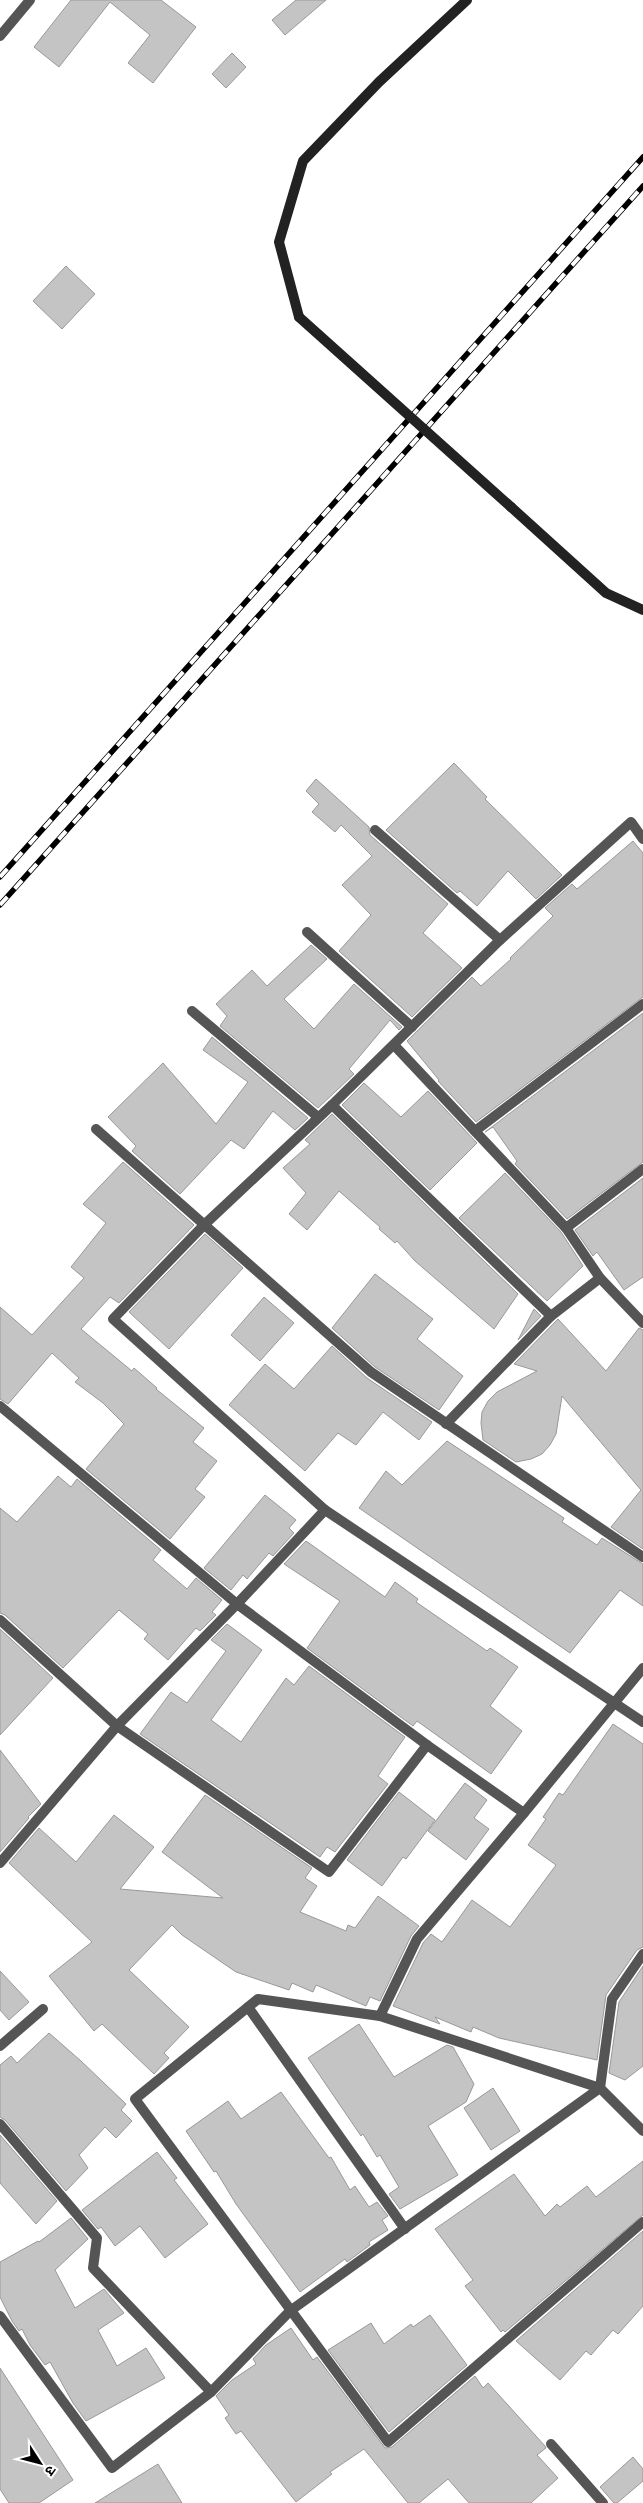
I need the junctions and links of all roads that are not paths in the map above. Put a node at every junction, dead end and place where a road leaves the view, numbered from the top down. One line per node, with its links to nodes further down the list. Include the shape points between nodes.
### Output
1 (30, 0): 3 (street)
2 (467, 0): 4 (main road, bridge, via 379,82 303,161 279,242 299,317 606,593)
3 (0, 36)
4 (643, 610)
5 (375, 830): 8 (street)
6 (643, 839): 8 (street, via 631,822)
7 (308, 932): 11 (street)
8 (500, 940): 11 (street)
9 (643, 1004): 16 (street)
10 (192, 1011): 14 (street)
11 (412, 1027): 12 (street)
12 (394, 1045): 13 (street); 16 (street)
13 (332, 1105): 14 (street); 21 (street)
14 (318, 1117): 18 (street)
15 (96, 1129): 18 (street)
16 (475, 1131): 19 (street)
17 (643, 1169): 19 (street)
18 (204, 1225): 24 (street, via 371,1372); 25 (street, via 113,1319)
19 (566, 1228): 20 (street)
20 (600, 1278): 21 (street); 22 (street)
21 (551, 1316): 24 (street)
22 (643, 1323)
23 (0, 1406): 27 (street)
24 (446, 1424): 26 (street)
25 (325, 1510): 27 (street); 30 (street)
26 (643, 1557)
27 (237, 1604): 32 (street); 33 (street)
28 (0, 1620): 32 (street)
29 (643, 1668): 30 (street)
30 (616, 1703): 31 (street); 34 (street)
31 (643, 1722)
32 (117, 1726): 33 (street, via 330,1872); 35 (street)
33 (427, 1744): 34 (street)
34 (524, 1813): 39 (street, via 417,1939)
35 (0, 1863)
36 (643, 1954): 41 (street, via 612,1999)
37 (248, 2007): 39 (street, via 258,1999); 45 (street); 46 (street, via 135,2099)
38 (43, 2009): 40 (street)
39 (380, 2016): 41 (street)
40 (0, 2046)
41 (600, 2088): 43 (street); 45 (street)
42 (0, 2124): 48 (street, via 97,2238 94,2268)
43 (643, 2131)
44 (643, 2222): 46 (street, via 388,2442)
45 (405, 2229): 46 (street)
46 (290, 2311): 48 (street)
47 (0, 2316): 48 (street, via 112,2468)
48 (211, 2392)
49 (551, 2444): 50 (street)
50 (603, 2503)

